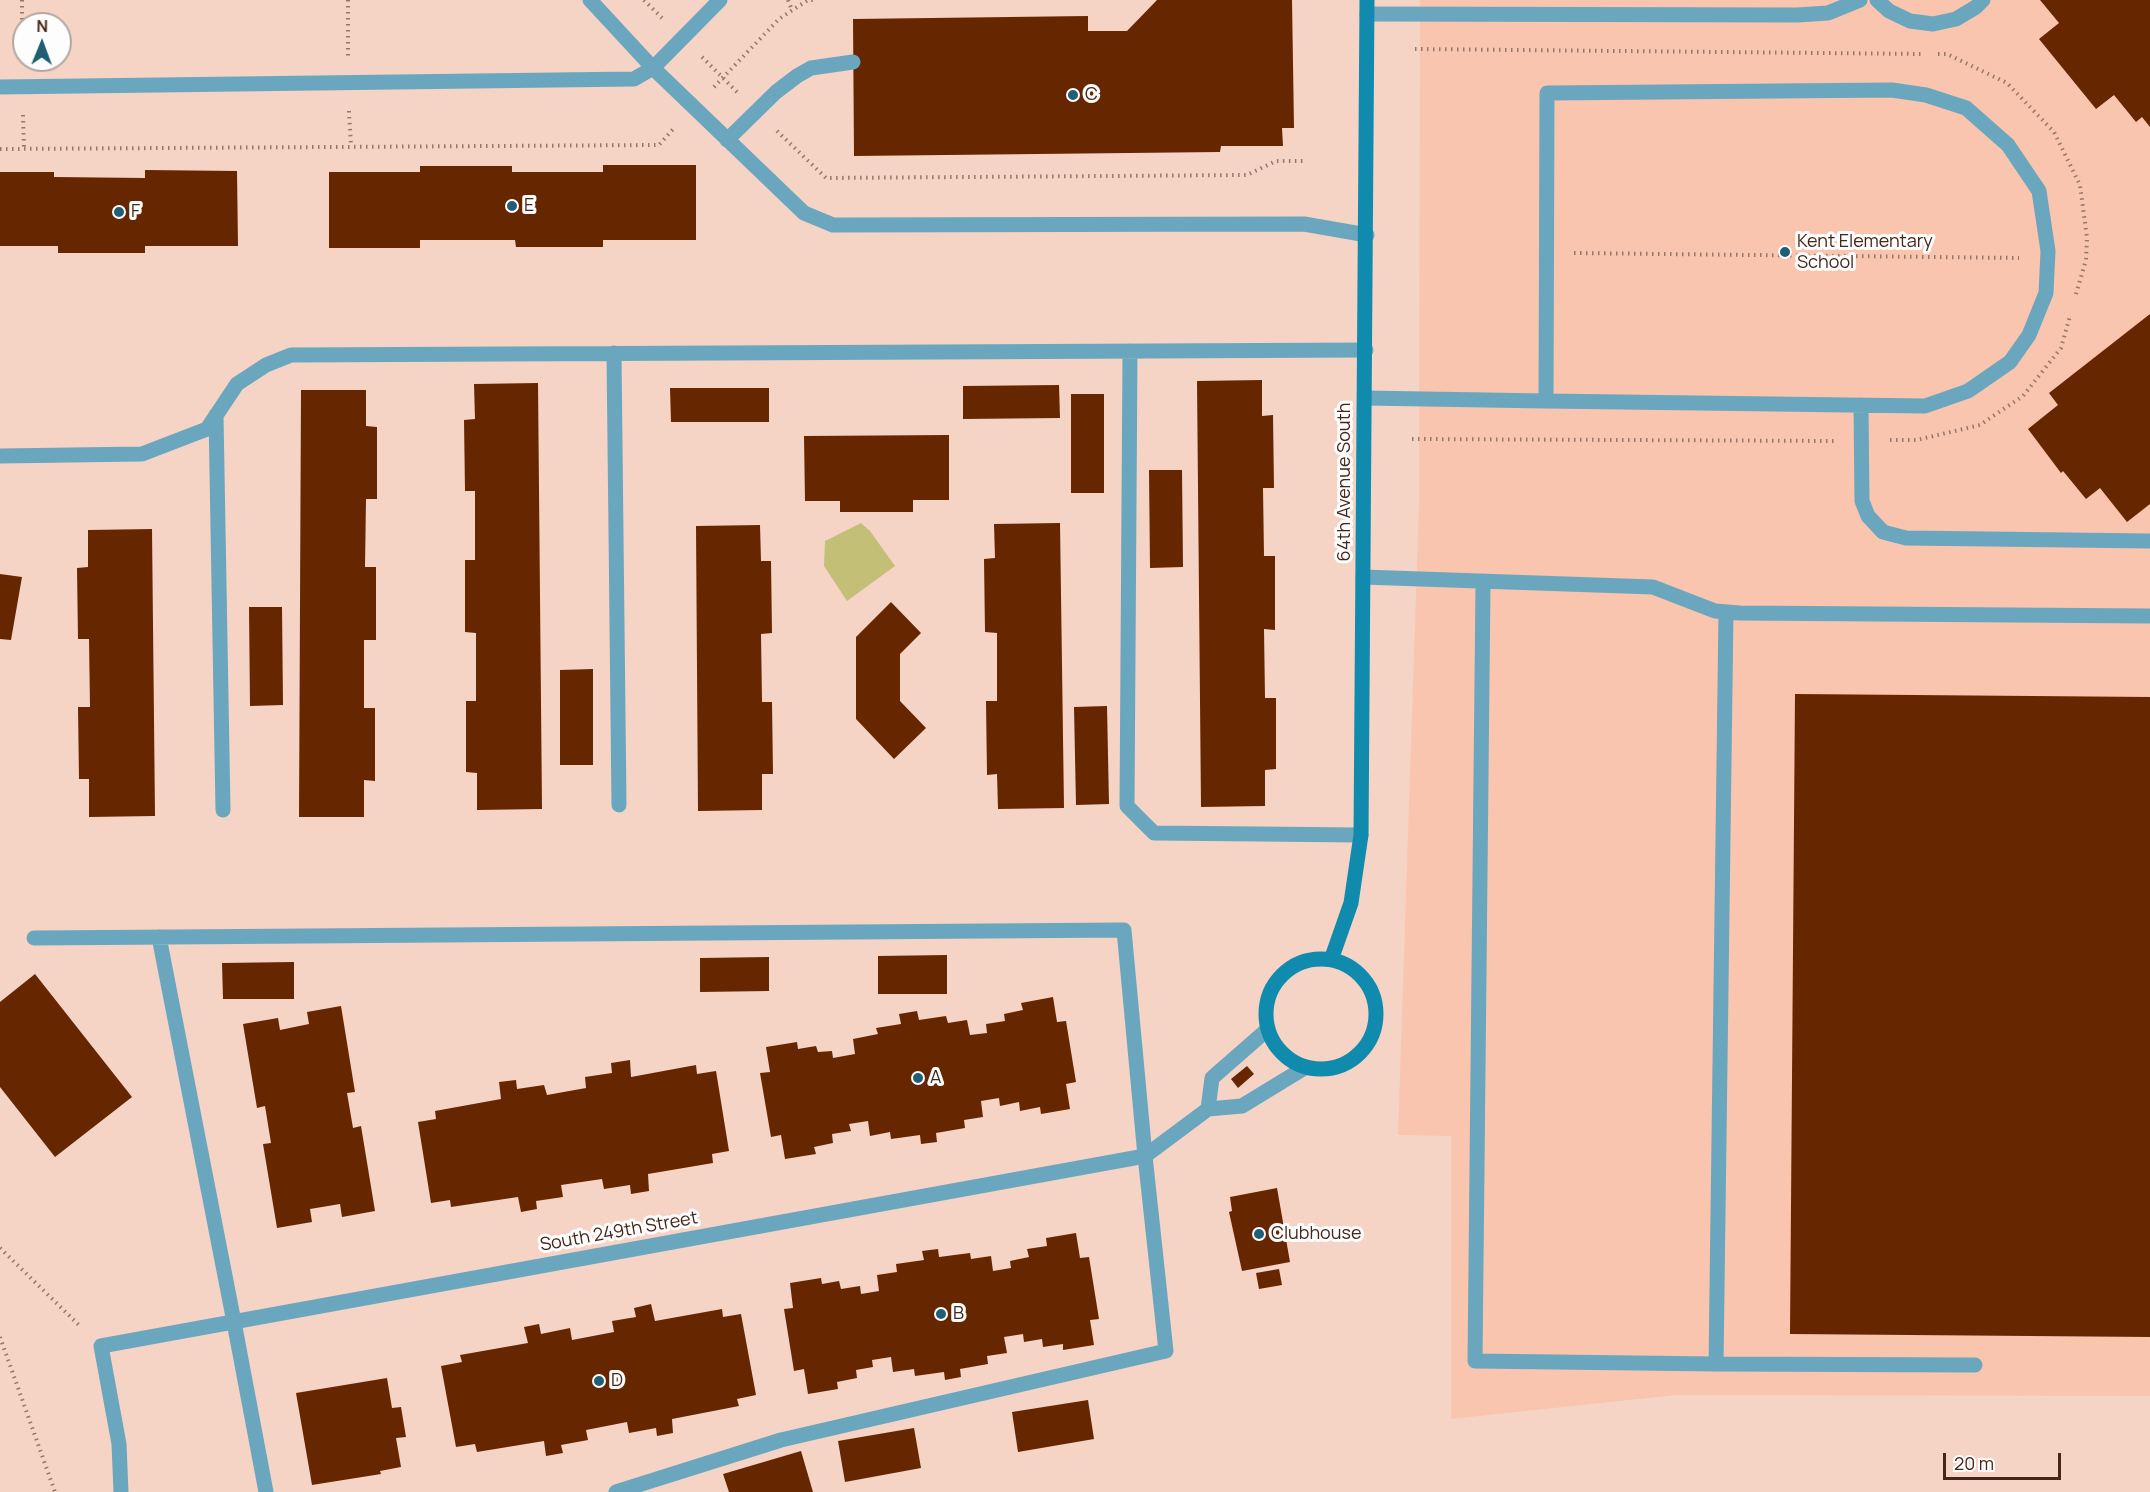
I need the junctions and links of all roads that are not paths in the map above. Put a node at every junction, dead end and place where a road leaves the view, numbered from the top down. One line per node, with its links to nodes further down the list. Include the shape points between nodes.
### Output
1 (590, 0): 8 (street)
2 (720, 0): 8 (street)
3 (1860, 0): 6 (street, via 1828,13 1797,15)
4 (1877, 0): 5 (street, via 1910,21 1933,24 1956,19)
5 (1983, 0)
6 (1367, 7): 11 (street, 64th Avenue South)
7 (853, 62): 10 (street, via 811,68 776,92)
8 (653, 68): 9 (street, via 634,79); 10 (street)
9 (0, 87)
10 (727, 140): 11 (street, via 804,213 833,225 1304,224)
11 (1367, 235): 12 (street, 64th Avenue South)
12 (1366, 350): 13 (street); 15 (street, 64th Avenue South)
13 (1130, 351): 14 (street); 27 (street, via 1127,806 1154,833)
14 (614, 353): 18 (street, via 291,355 266,365 237,384); 25 (street)
15 (1365, 398): 16 (street); 21 (street, 64th Avenue South)
16 (1546, 401): 17 (street); 17 (street, via 1547,93 1892,90 1926,95 1966,108 2008,145 2039,191 2047,259 2046,293 2029,335 2010,362 1968,391 1925,406)
17 (1862, 405): 20 (street, via 1863,501 1868,516 1883,532 1906,538)
18 (216, 415): 19 (street, via 207,429 142,454); 26 (street)
19 (0, 456)
20 (2150, 541)
21 (1363, 577): 22 (street); 27 (street, 64th Avenue South)
22 (1483, 583): 23 (street, via 1653,587); 36 (street, via 1474,1361)
23 (1726, 612): 24 (street); 36 (street)
24 (2150, 616)
25 (619, 805)
26 (223, 810)
27 (1361, 835): 30 (street, 64th Avenue South, via 1351,903)
28 (159, 937): 29 (street); 34 (street, via 1124,930); 35 (street)
29 (34, 938)
30 (1331, 960): 31 (street, via 1312,959 1280,976 1268,1001); 32 (street, via 1362,976 1372,991 1375,1026 1369,1042 1349,1060 1324,1069)
31 (1268, 1029): 32 (street, via 1276,1046 1289,1059); 33 (street, via 1212,1078)
32 (1306, 1067): 33 (street, via 1242,1106)
33 (1208, 1109): 34 (street)
34 (1145, 1156): 35 (street, South 249th Street); 40 (street, via 1166,1351 781,1440)
35 (234, 1322): 38 (street, South 249th Street, via 101,1346 119,1444); 39 (street)
36 (1716, 1364): 37 (street)
37 (1975, 1365)
38 (121, 1492)
39 (266, 1492)
40 (616, 1492)

